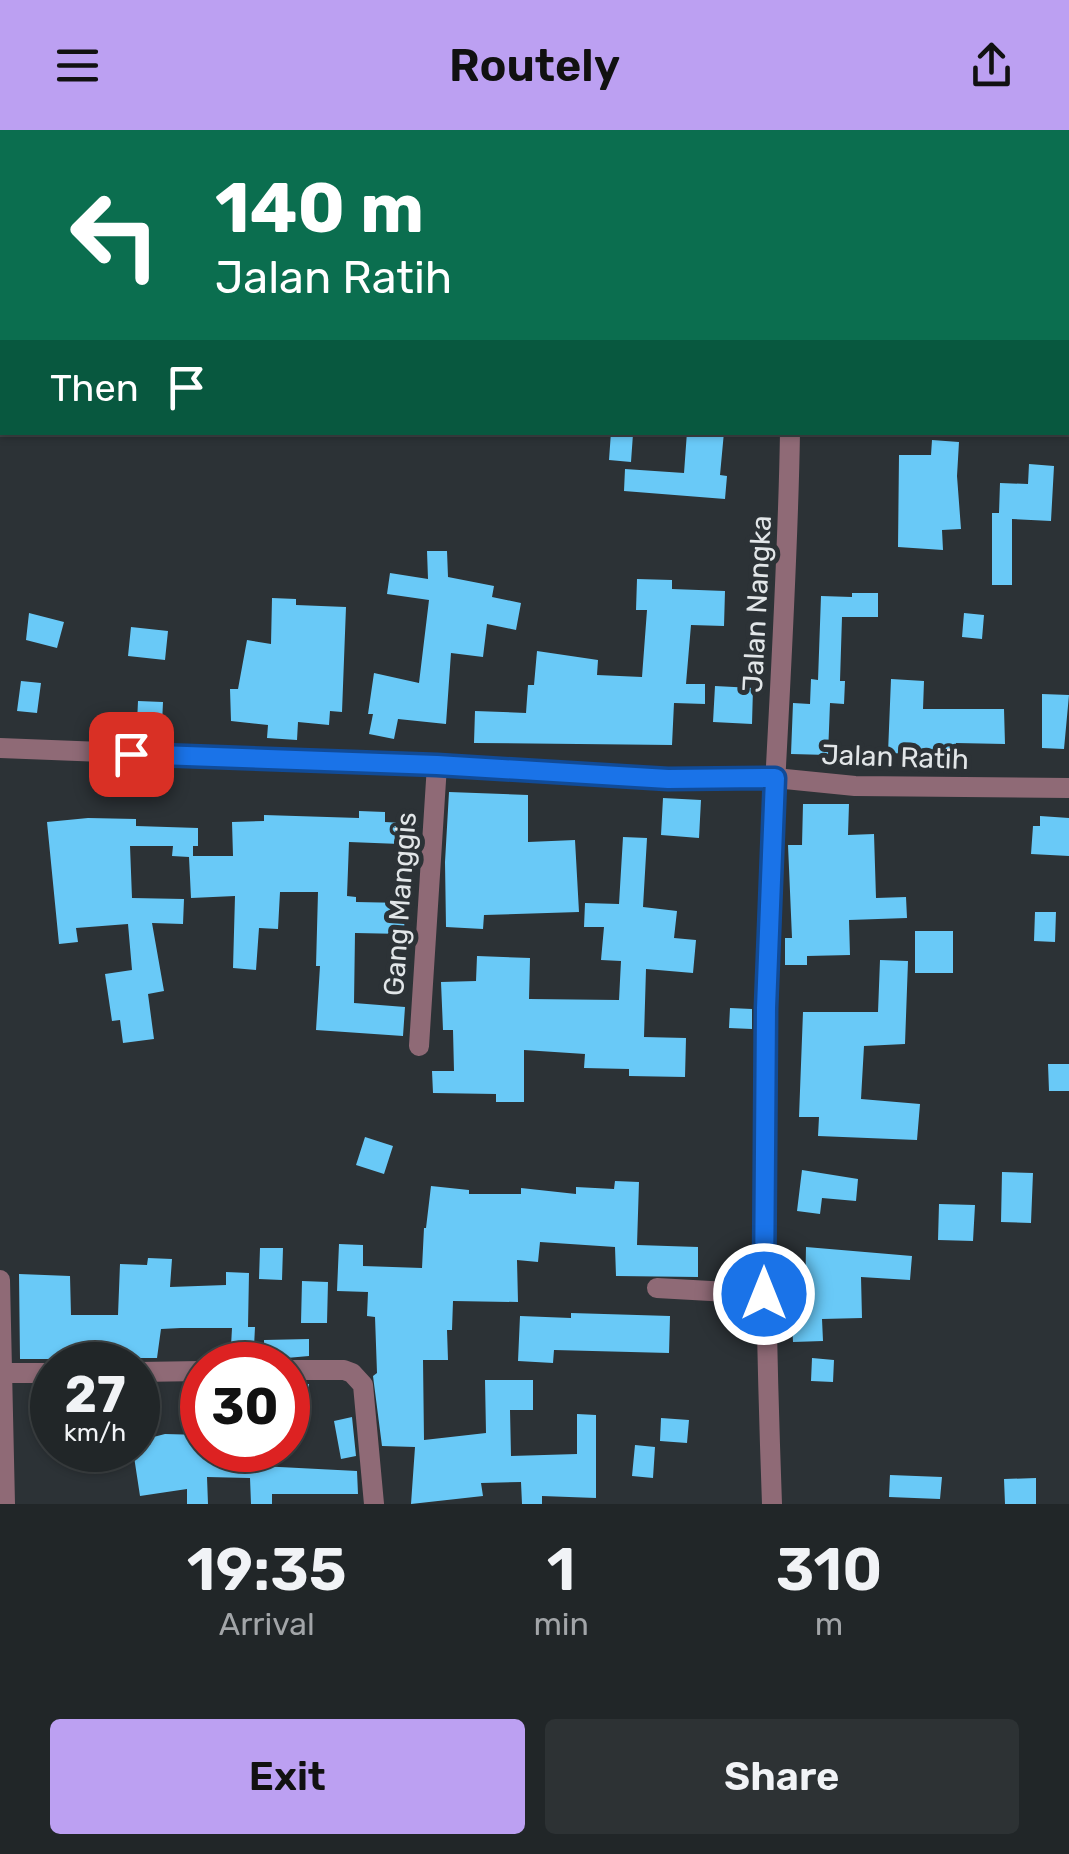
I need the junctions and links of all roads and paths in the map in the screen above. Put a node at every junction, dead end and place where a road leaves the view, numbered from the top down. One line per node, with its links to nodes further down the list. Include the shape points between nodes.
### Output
1 (790, 435): 4 (street, Jalan Nangka)
2 (0, 748): 3 (street, Jalan Ratih)
3 (437, 765): 4 (street, Jalan Ratih, via 668,779); 6 (street, Gang Manggis)
4 (775, 778): 5 (street, Jalan Ratih, via 855,786); 9 (street, Jalan Nangka)
5 (1069, 788)
6 (419, 1046)
7 (0, 1280): 11 (street)
8 (657, 1288): 9 (street)
9 (764, 1294): 15 (street, Jalan Nangka)
10 (310, 1370): 14 (street, via 344,1370 363,1386)
11 (4, 1373): 12 (street); 13 (street)
12 (30, 1373)
13 (5, 1504)
14 (374, 1504)
15 (772, 1504)

